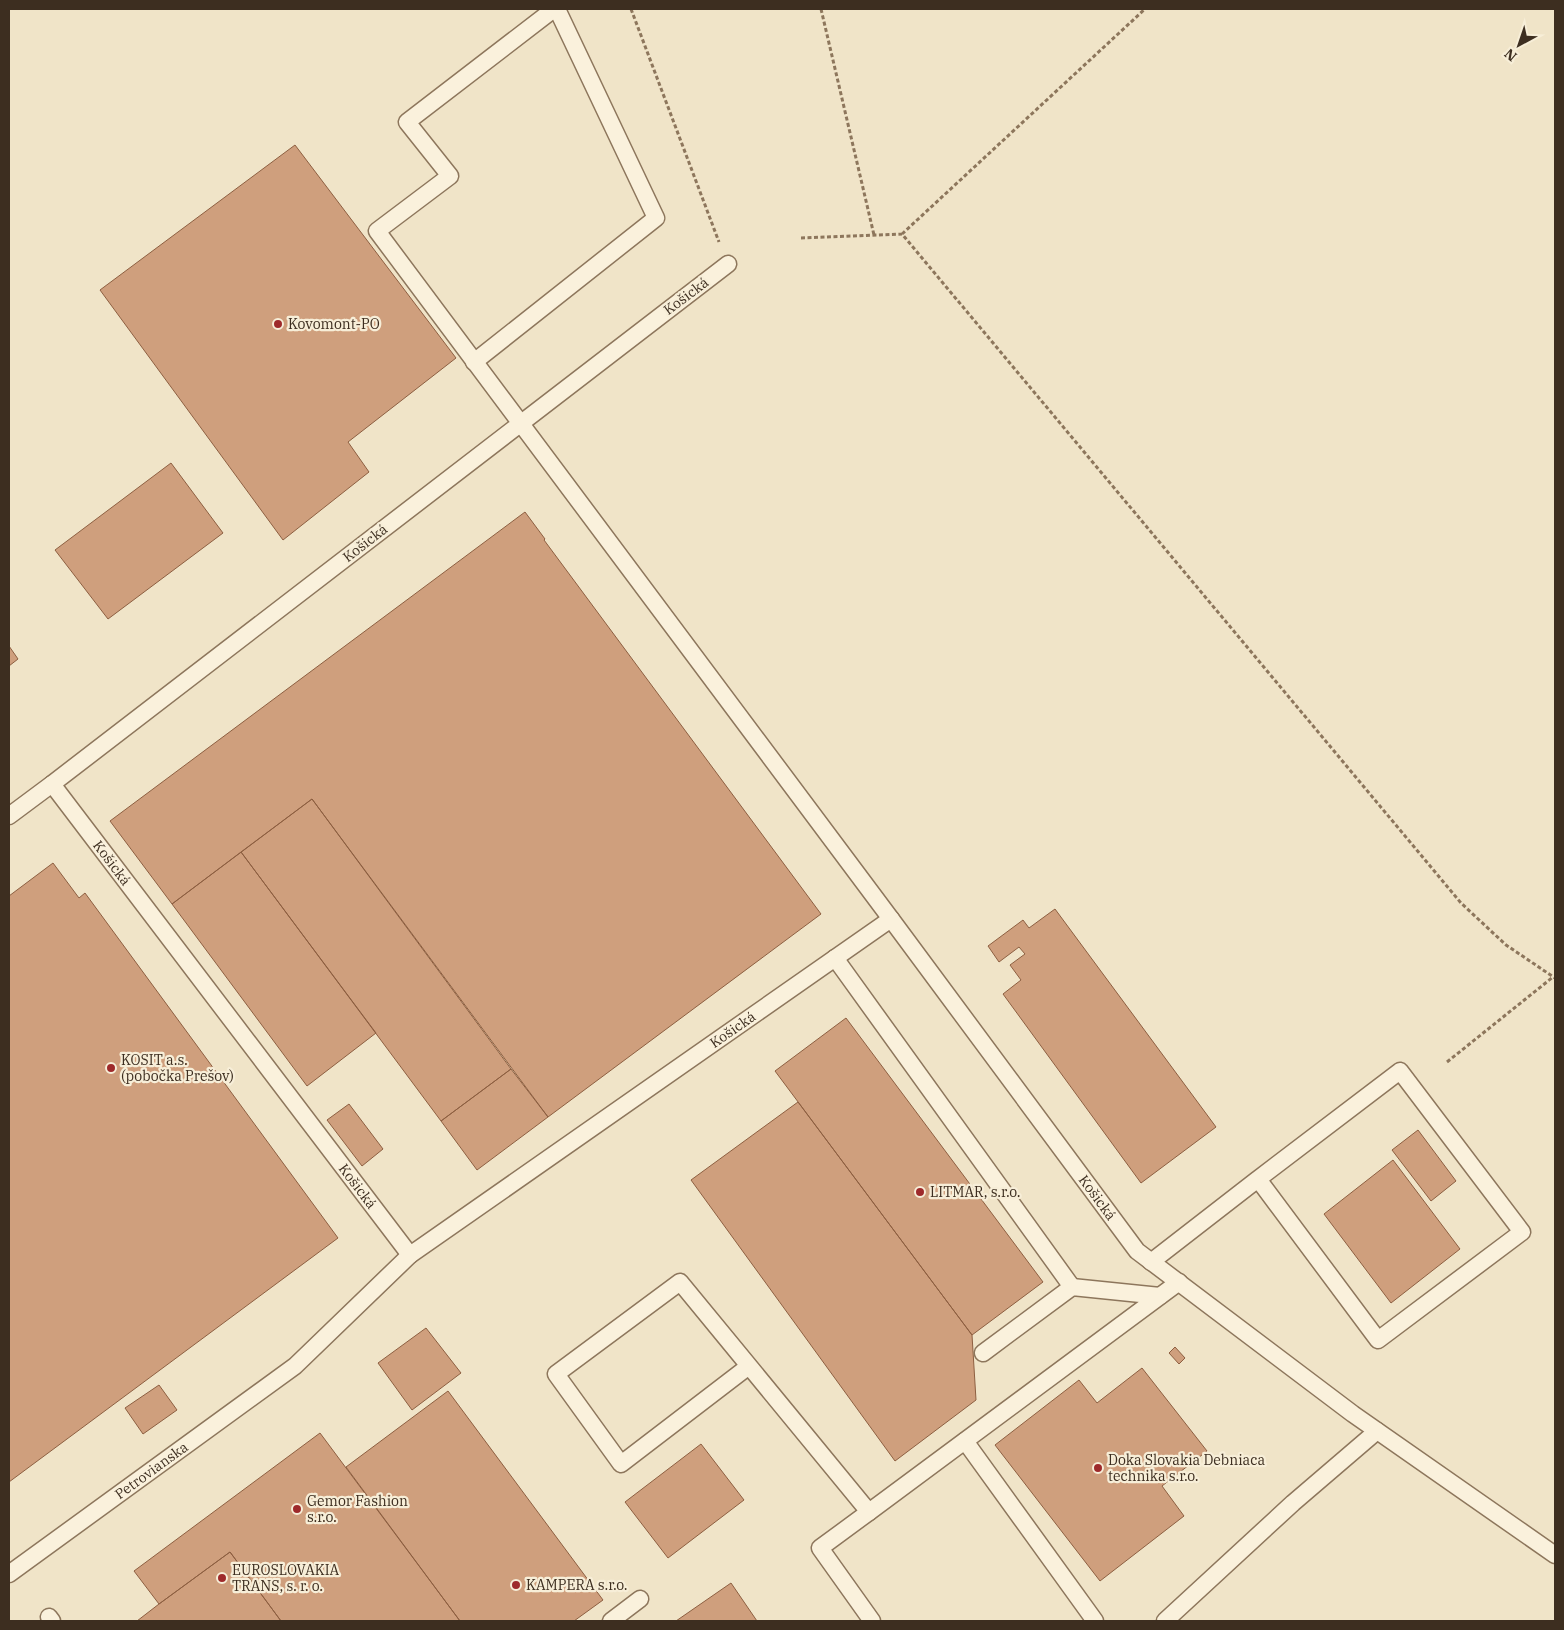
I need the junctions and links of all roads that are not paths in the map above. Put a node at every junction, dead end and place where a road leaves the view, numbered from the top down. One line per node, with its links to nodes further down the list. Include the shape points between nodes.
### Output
1 (555, 9): 3 (lane, via 656,218); 3 (lane, via 407,122 450,176 378,231)
2 (728, 264): 4 (lane, Košická)
3 (474, 362): 4 (lane)
4 (520, 423): 5 (lane, Košická); 7 (lane)
5 (52, 784): 6 (lane); 10 (lane, Košická)
6 (9, 816)
7 (891, 919): 8 (lane, Košická); 11 (lane, Košická, via 1137,1251)
8 (836, 958): 10 (lane, Košická); 13 (lane)
9 (1258, 1179): 9 (lane, via 1378,1340 1522,1232 1400,1071); 11 (lane)
10 (410, 1255): 21 (lane, Petrovianska, via 295,1366)
11 (1151, 1262): 12 (lane, Košická)
12 (1178, 1282): 14 (lane); 17 (lane, Košická)
13 (1072, 1286): 14 (lane); 15 (lane)
14 (1160, 1296): 18 (lane)
15 (984, 1353)
16 (749, 1366): 16 (lane, via 680,1282 556,1374 621,1464); 19 (lane)
17 (1377, 1431): 20 (lane, Košická); 26 (lane)
18 (965, 1441): 19 (lane); 25 (lane)
19 (869, 1512): 24 (lane, via 820,1548)
20 (1555, 1555)
21 (9, 1574)
22 (640, 1599): 23 (lane)
23 (610, 1621)
24 (872, 1621)
25 (1095, 1621)
26 (1165, 1621)

